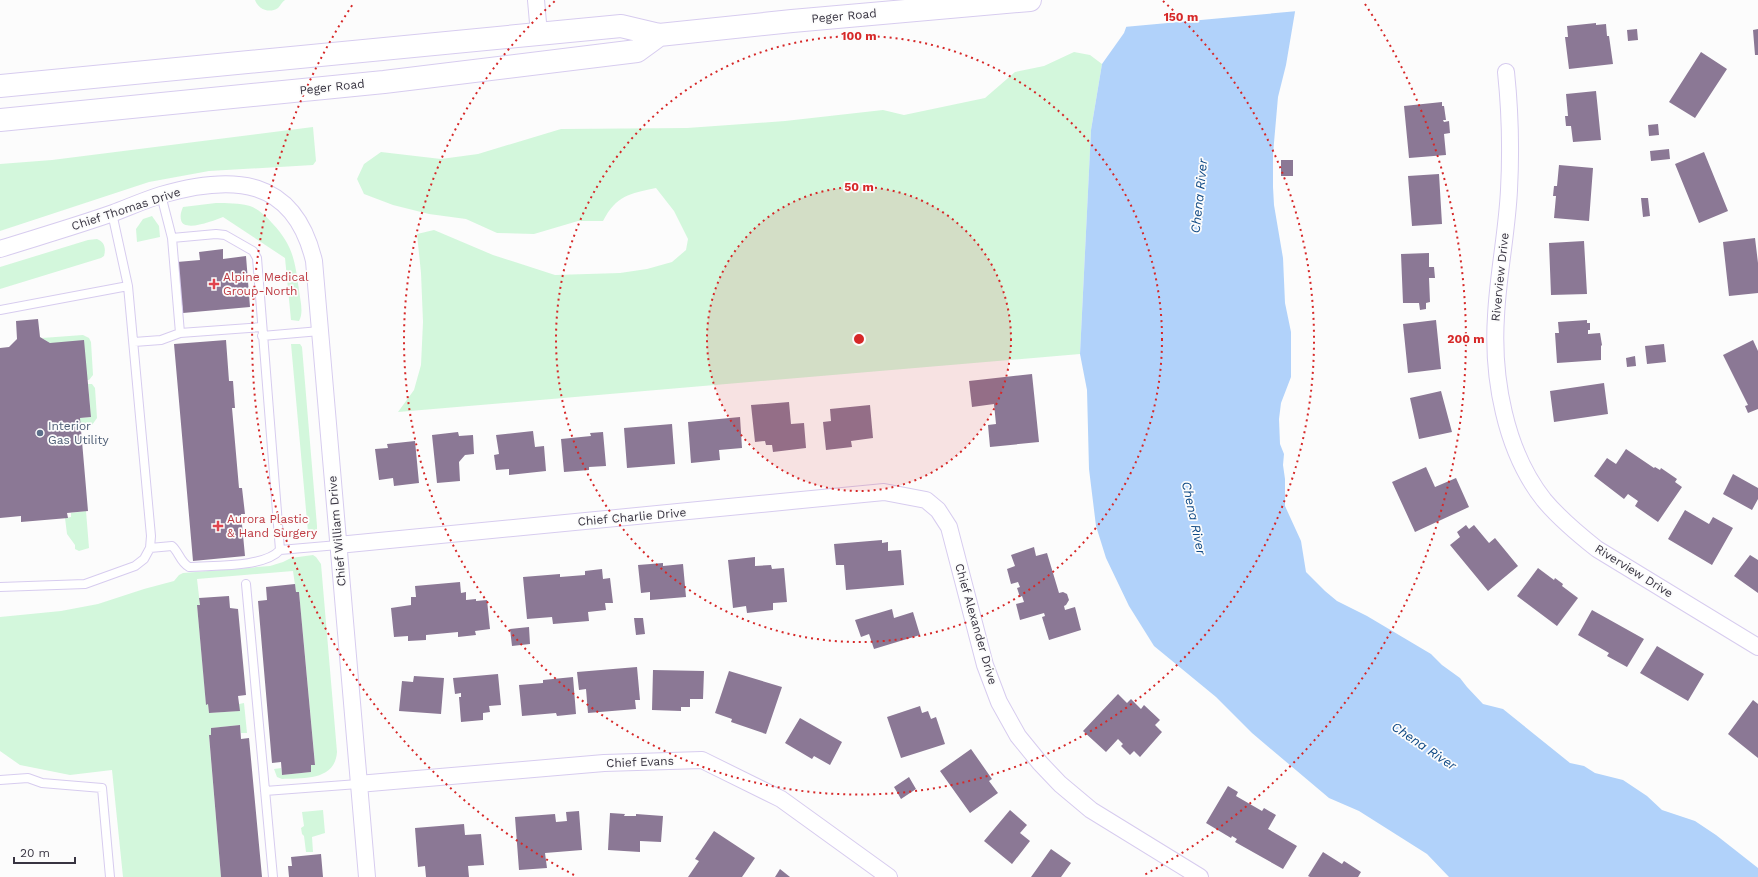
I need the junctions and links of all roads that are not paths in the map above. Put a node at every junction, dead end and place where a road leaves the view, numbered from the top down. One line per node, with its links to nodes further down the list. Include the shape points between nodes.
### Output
1 (536, 0): 3 (street)
2 (1030, 0): 4 (main road, Peger Road)
3 (540, 34): 4 (main road, Peger Road, via 621,26); 6 (main road, Peger Road)
4 (659, 35): 7 (main road, Peger Road, via 637,51 376,83)
5 (1506, 72): 26 (street, Riverview Drive, via 1509,190 1496,315 1496,348 1504,412 1520,459 1544,500 1585,540)
6 (0, 86)
7 (0, 120)
8 (161, 195): 9 (street, Chief Thomas Drive, via 231,183 262,190); 10 (street, Chief Thomas Drive); 11 (lane)
9 (276, 198): 16 (street, Chief William Drive, via 295,216 310,242)
10 (112, 213): 12 (street, Chief Thomas Drive); 13 (lane)
11 (172, 238): 15 (lane, via 225,235 253,251 257,258); 17 (lane)
12 (0, 249)
13 (128, 286): 14 (lane); 19 (lane)
14 (0, 310)
15 (262, 327): 17 (lane); 18 (lane)
16 (320, 331): 18 (lane); 21 (street, Chief William Drive)
17 (180, 333): 19 (lane, via 161,340)
18 (262, 336): 23 (lane)
19 (134, 342): 22 (lane)
20 (926, 500): 21 (street, Chief Charlie Drive, via 884,492); 34 (street, Chief Alexander Drive, via 938,510 949,527 985,665 999,702 1018,736 1040,764 1091,810)
21 (338, 545): 23 (lane); 28 (street, Chief William Drive)
22 (150, 548): 23 (lane, via 172,546 189,567 263,561 275,556); 25 (lane, via 135,566 85,584)
23 (280, 550)
24 (246, 584): 29 (lane)
25 (0, 587)
26 (1758, 647)
27 (0, 780): 30 (lane, via 28,778 42,783 102,788)
28 (358, 784): 29 (lane); 32 (street, Chief William Drive); 33 (street, Chief Evans, via 604,763 702,760 781,799)
29 (265, 791): 31 (lane)
30 (110, 877)
31 (273, 877)
32 (367, 877)
33 (889, 877)
34 (1200, 877)

